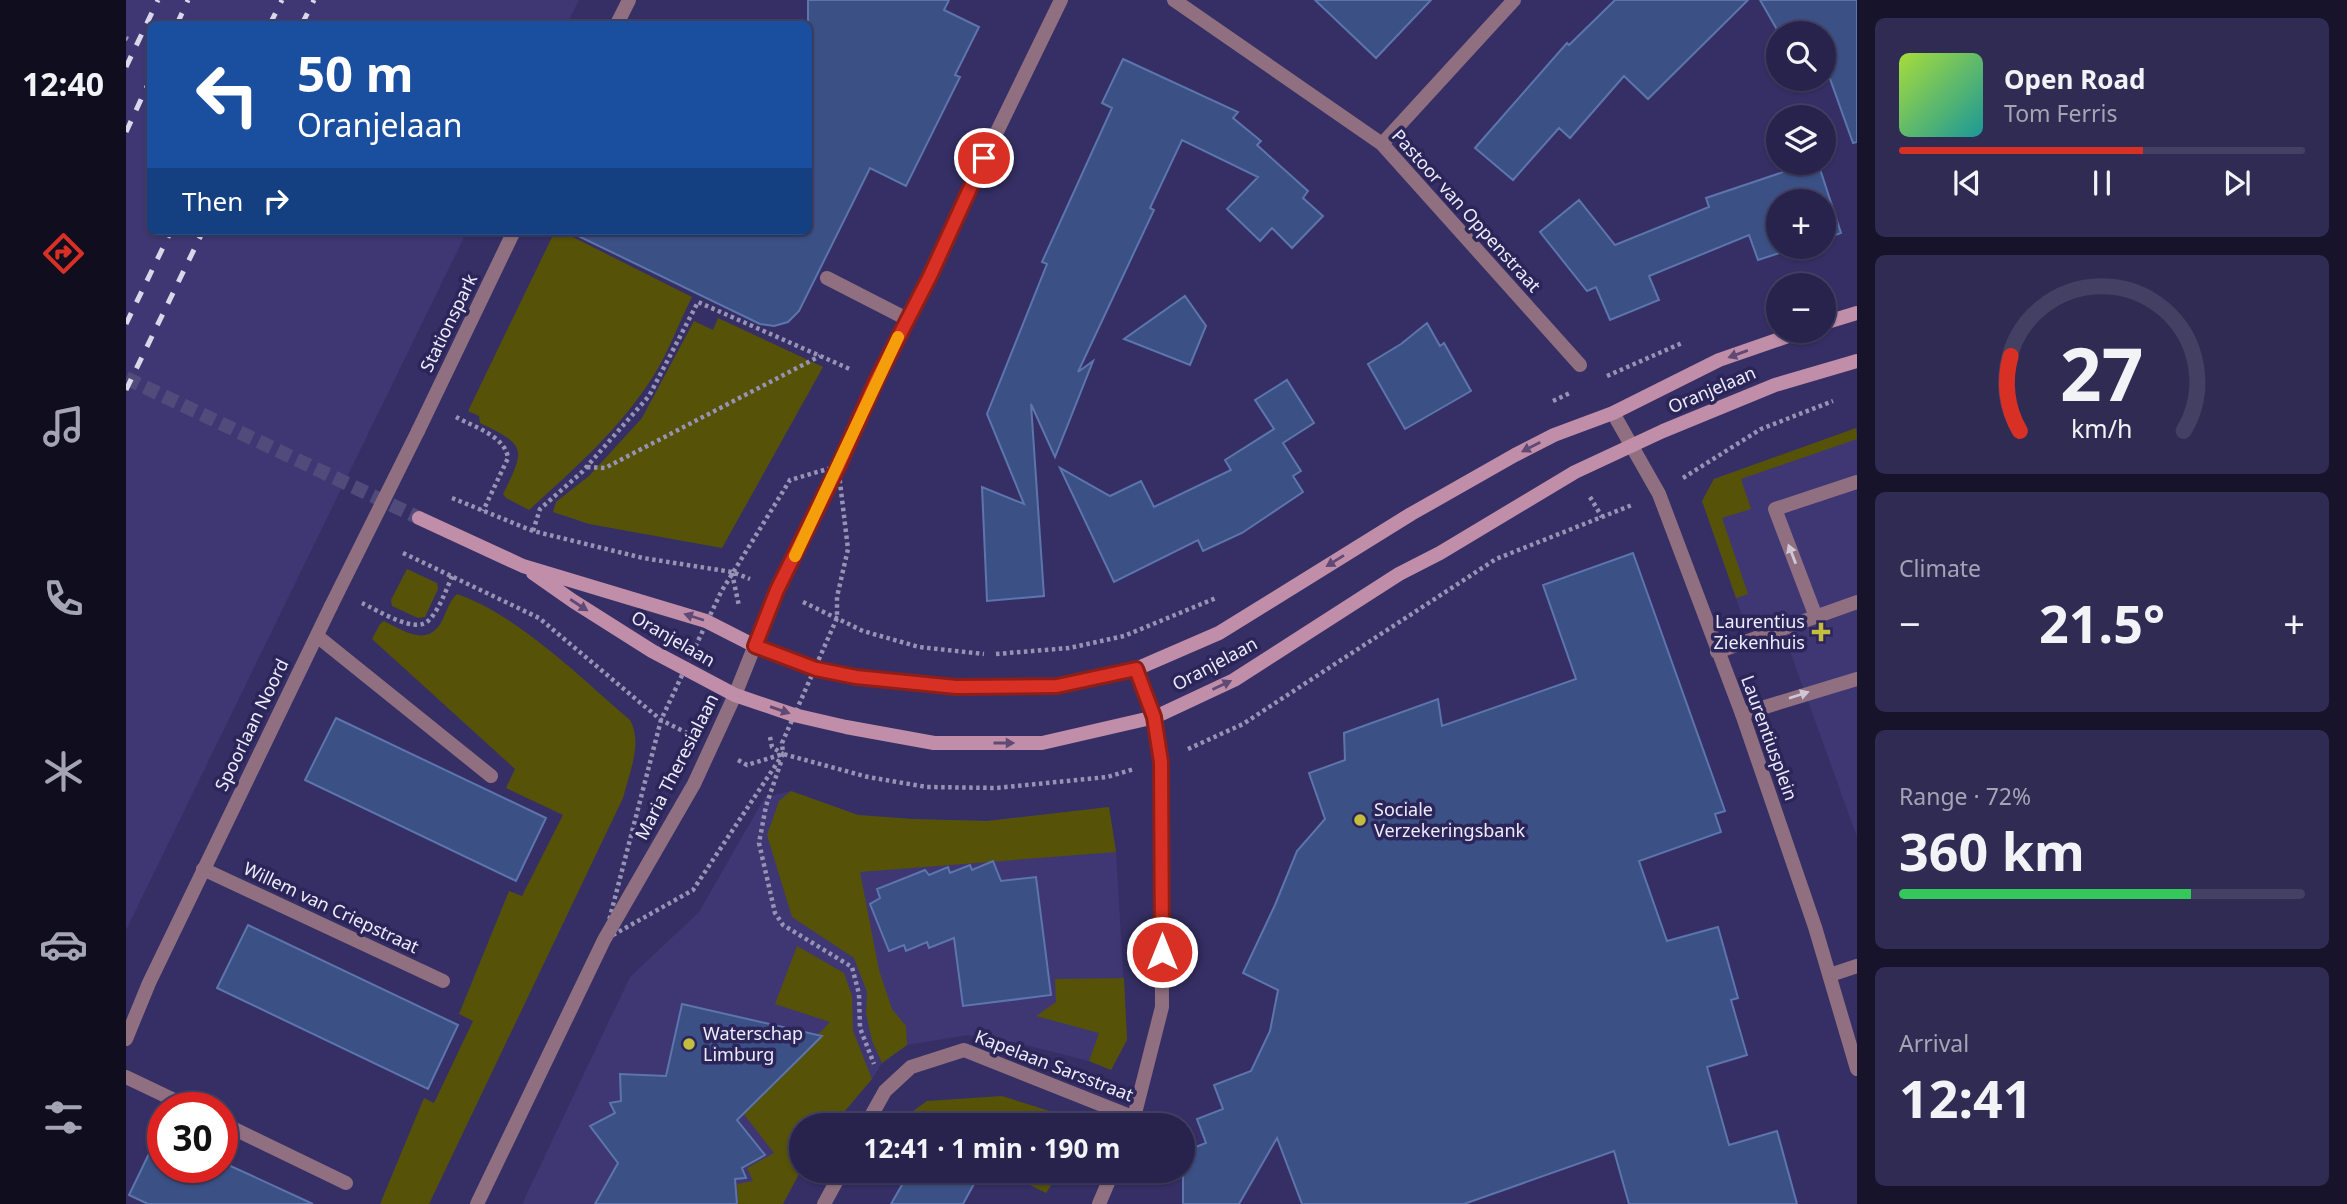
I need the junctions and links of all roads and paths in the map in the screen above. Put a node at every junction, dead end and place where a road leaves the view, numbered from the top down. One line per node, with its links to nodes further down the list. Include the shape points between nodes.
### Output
1 (629, 0): 5 (street)
2 (1061, 0): 10 (street, Maria Theresialaan)
3 (1174, 0): 6 (street, Pastoor van Oppenstraat)
4 (1514, 0): 6 (street)
5 (618, 21)
6 (1382, 144): 15 (street, Pastoor van Oppenstraat)
7 (512, 235): 22 (street, Stationspark)
8 (827, 278): 10 (street)
9 (1857, 313): 11 (street)
10 (907, 319): 16 (street, Maria Theresialaan)
11 (1836, 319)
12 (1768, 343): 20 (street, Oranjelaan, one-way to 20, via 1719,360)
13 (821, 356): 16 (path); 24 (path, via 605,468); 24 (path, via 698,302 649,396)
14 (1857, 362): 23 (street, Oranjelaan, via 1774,385)
15 (1580, 365)
16 (876, 381): 34 (street, Maria Theresialaan)
17 (1574, 391): 19 (path)
18 (1845, 397): 26 (path, via 1760,429)
19 (1552, 402)
20 (1614, 413): 23 (street, Laurentiusplein); 42 (street, Oranjelaan, one-way to 42, via 1515,455 1410,514 1219,633)
21 (474, 427): 28 (path, via 498,440 508,458)
22 (418, 431): 39 (street, Spoorlaan Noord, bridge)
23 (1633, 446): 26 (street, Laurentiusplein); 46 (street, Oranjelaan, one-way to 23, via 1234,680 1399,574 1575,472)
24 (587, 467): 30 (path, via 540,509)
25 (1857, 482): 38 (street, one-way to 25, via 1775,509)
26 (1659, 494): 41 (street, Laurentiusplein)
27 (447, 495): 28 (path)
28 (483, 511): 30 (path)
29 (419, 518): 32 (street, Oranjelaan)
30 (533, 531): 34 (path, via 643,558 732,572)
31 (403, 552): 33 (path)
32 (523, 566): 40 (street, Oranjelaan, one-way to 32, via 706,621); 44 (street, Oranjelaan, one-way to 44, via 652,651)
33 (453, 575): 37 (path, via 430,620 422,625 409,625); 47 (path, via 539,618 661,720)
34 (777, 590): 35 (path, via 863,631 919,647 990,654 1069,648 1124,636); 40 (street, Maria Theresialaan)
35 (1219, 597)
36 (1857, 602): 38 (street)
37 (382, 613)
38 (1816, 617): 41 (street)
39 (317, 636): 48 (street); 49 (street, Spoorlaan Noord)
40 (755, 646): 42 (street, Oranjelaan, via 816,669 956,687 1057,686); 44 (street, Maria Theresialaan)
41 (1717, 652): 45 (street, Laurentiusplein)
42 (1136, 669): 46 (street)
43 (1857, 679): 45 (street, one-way to 43)
44 (735, 695): 46 (street, Oranjelaan, one-way to 46, via 794,715 934,743 1042,743); 47 (street, Maria Theresialaan)
45 (1742, 714): 51 (street, Laurentiusplein)
46 (1154, 717): 60 (street, via 1161,762 1163,1007)
47 (711, 746): 56 (path, via 747,765 783,754 759,843 775,912 783,925 852,967 860,1028); 65 (street, Maria Theresialaan, via 604,940)
48 (491, 776)
49 (204, 869): 52 (street, Willem van Criepstraat); 53 (street, Spoorlaan Noord)
50 (1857, 966): 51 (street)
51 (1830, 975): 54 (street, Laurentiusplein)
52 (443, 981)
53 (126, 1039)
54 (1857, 1069)
55 (126, 1076): 57 (street)
56 (885, 1091): 58 (street, Kapelaan Sarsstraat); 59 (street, Kapelaan Sarsstraat, via 911,1067 964,1050)
57 (158, 1092)
58 (873, 1113)
59 (1112, 1113)
60 (1135, 1113)
61 (238, 1131): 62 (street)
62 (346, 1183)
63 (835, 1183): 66 (street)
64 (1108, 1183): 67 (street)
65 (477, 1204)
66 (824, 1204)
67 (1099, 1204)

